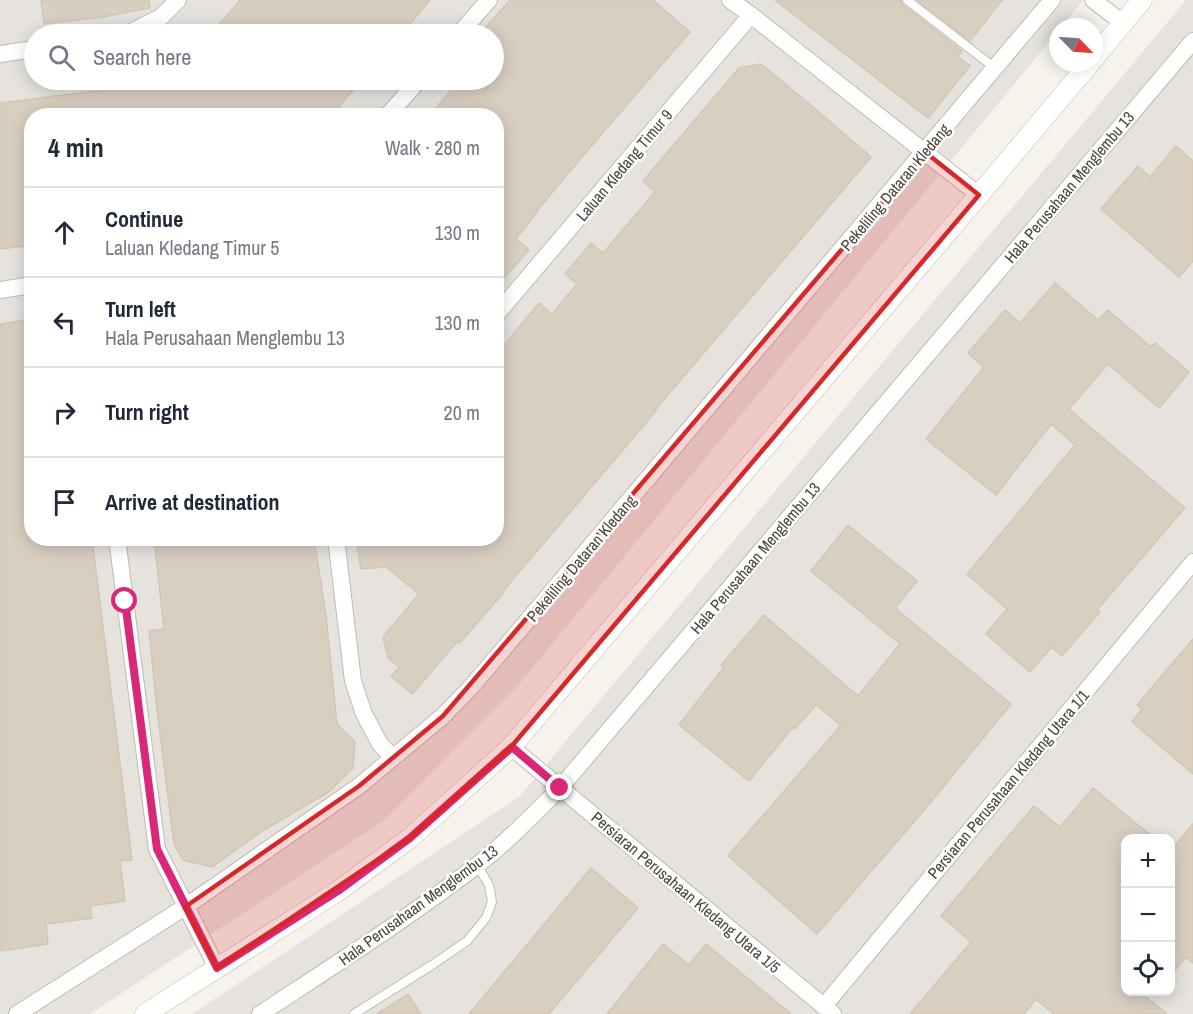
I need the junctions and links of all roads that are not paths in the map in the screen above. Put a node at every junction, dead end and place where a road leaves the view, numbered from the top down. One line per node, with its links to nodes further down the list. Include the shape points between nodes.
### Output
1 (178, 0): 10 (street)
2 (489, 0): 11 (street)
3 (730, 0): 8 (street)
4 (907, 0): 16 (lane)
5 (1052, 0): 16 (street, Pekeliling Dataran Kledang)
6 (1093, 0): 9 (street)
7 (1142, 0): 9 (street)
8 (751, 15): 20 (street); 24 (street, Laluan Kledang Timur 9)
9 (1123, 23): 13 (street)
10 (146, 24)
11 (468, 24)
12 (1193, 41): 30 (street, Hala Perusahaan Menglembu 13)
13 (1103, 47)
14 (24, 50): 15 (street)
15 (0, 54)
16 (995, 68): 20 (street, Pekeliling Dataran Kledang)
17 (1082, 72): 21 (street)
18 (410, 90): 19 (street)
19 (394, 108)
20 (925, 152): 21 (street); 29 (street, Pekeliling Dataran Kledang, via 471,687)
21 (979, 195): 28 (street)
22 (24, 286): 23 (street)
23 (0, 290)
24 (504, 306)
25 (118, 546): 32 (street, via 157,849)
26 (337, 546): 29 (street, via 353,681 364,714 380,744)
27 (1193, 562): 34 (street, Persiaran Perusahaan Kledang Utara 1/1)
28 (512, 747): 30 (street, Persiaran Perusahaan Kledang Utara 1/5); 33 (street, via 410,838 338,891)
29 (393, 758): 32 (street, Pekeliling Dataran Kledang)
30 (560, 788): 31 (street, Hala Perusahaan Menglembu 13); 34 (street, Persiaran Perusahaan Kledang Utara 1/5)
31 (477, 865): 37 (street, Hala Perusahaan Menglembu 13, via 389,930); 38 (lane, via 489,885 492,902 486,918 467,941)
32 (185, 907): 33 (street); 35 (street, Pekeliling Dataran Kledang)
33 (217, 968): 36 (street)
34 (829, 1010)
35 (17, 1014)
36 (145, 1014)
37 (260, 1014)
38 (354, 1014)

